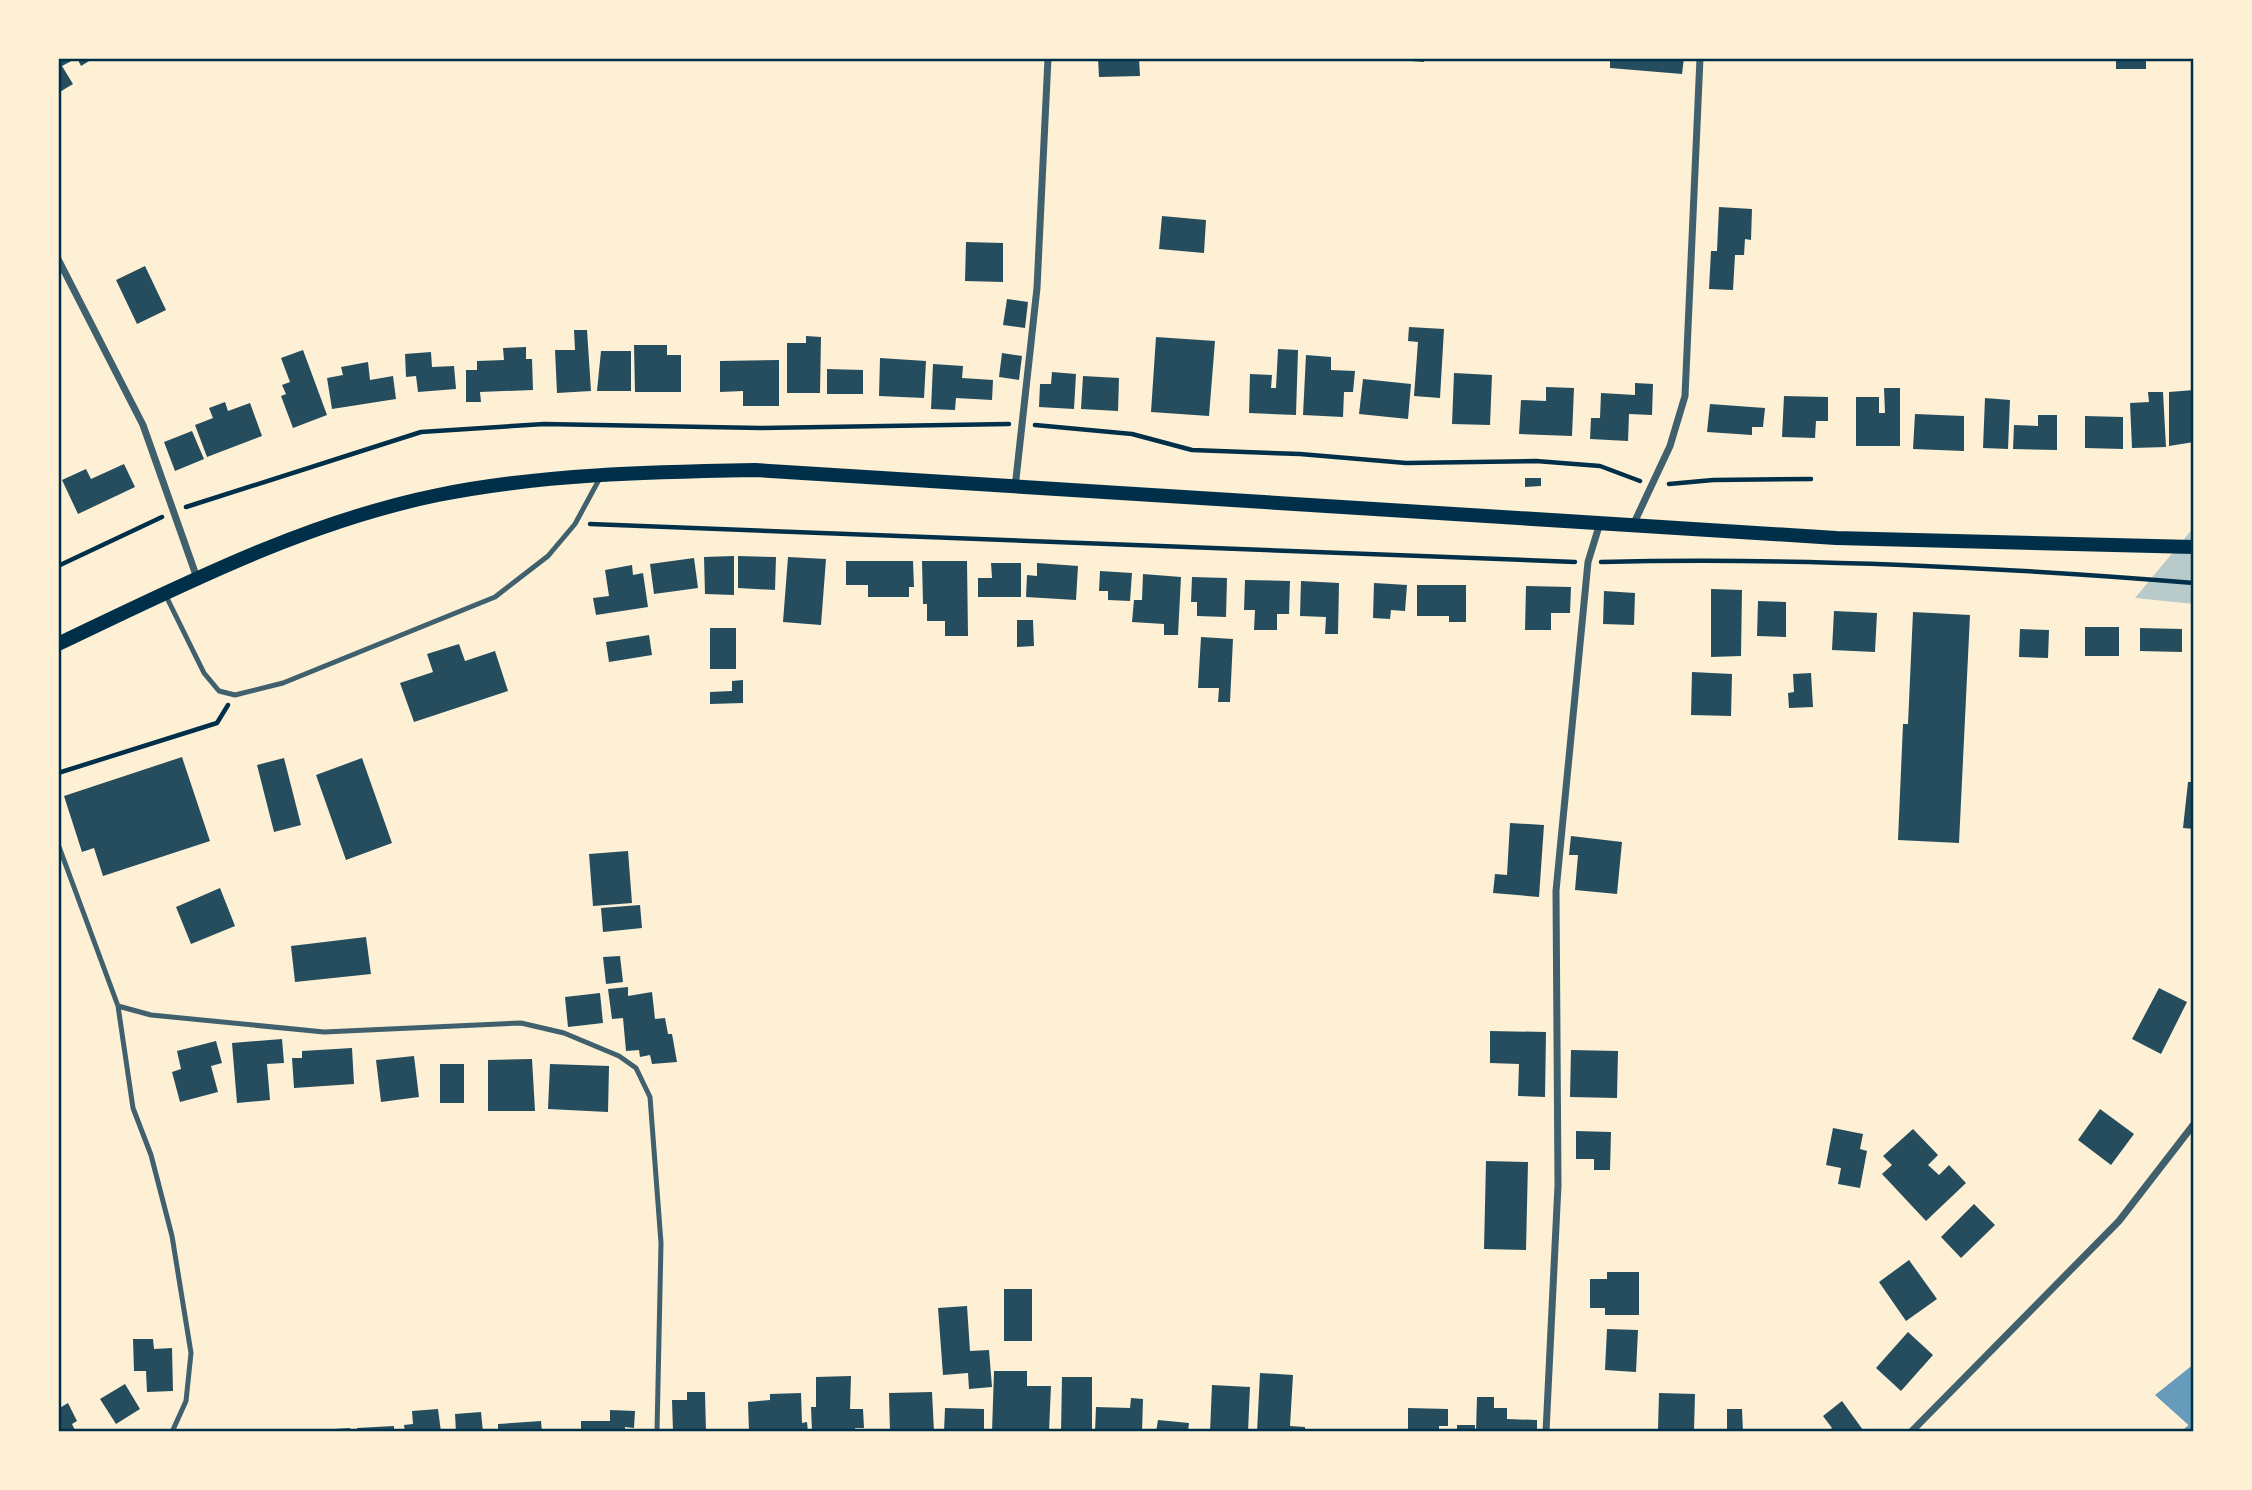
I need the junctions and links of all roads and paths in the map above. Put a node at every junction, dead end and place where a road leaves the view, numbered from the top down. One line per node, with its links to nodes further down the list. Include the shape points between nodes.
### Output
1 (1048, 58): 4 (street, via 1037,288)
2 (1700, 58): 7 (street, via 1685,396)
3 (58, 259): 9 (street, via 143,425)
4 (1020, 424): 7 (path, via 1132,434 1192,450 1300,453 1406,463 1536,461 1600,466); 8 (street); 9 (path, via 761,428 544,424 421,432)
5 (602, 474): 8 (main road, via 755,470); 12 (lane); 16 (main road, via 436,495 372,512)
6 (1811, 479): 7 (path)
7 (1653, 486): 11 (street)
8 (1015, 488): 10 (main road)
9 (174, 511): 15 (path); 16 (street)
10 (1600, 522): 11 (main road); 14 (street)
11 (1634, 523): 13 (main road, via 1836,538)
12 (575, 524): 14 (path); 20 (lane, via 548,556 495,597 283,683)
13 (2194, 547)
14 (1588, 562): 17 (path, via 1781,562); 27 (street, via 1556,891 1559,1185)
15 (58, 566)
16 (197, 578): 18 (main road)
17 (2194, 583)
18 (165, 593): 19 (main road); 20 (lane, via 204,673 219,691)
19 (58, 644)
20 (235, 695): 21 (path, via 217,723)
21 (58, 773)
22 (58, 844): 23 (lane)
23 (118, 1006): 25 (lane, via 132,1108 151,1155 172,1236 191,1353 186,1401); 26 (lane, via 150,1015 324,1032 521,1023 564,1033 636,1068 650,1097 661,1243)
24 (2194, 1124): 28 (street, via 2119,1221)
25 (172, 1432)
26 (657, 1432)
27 (1546, 1432)
28 (1912, 1432)

